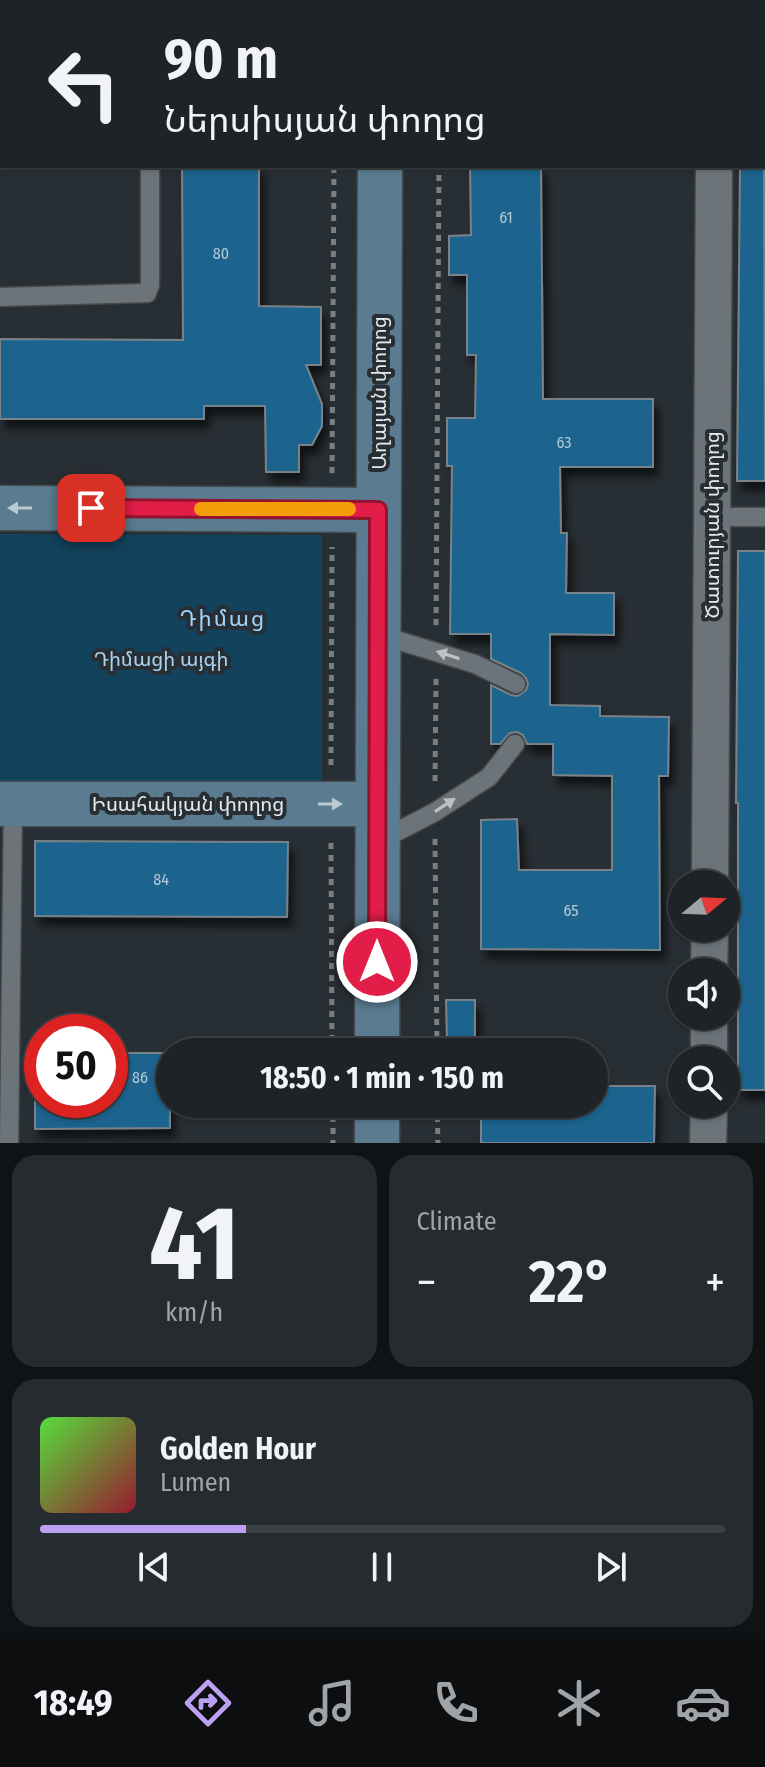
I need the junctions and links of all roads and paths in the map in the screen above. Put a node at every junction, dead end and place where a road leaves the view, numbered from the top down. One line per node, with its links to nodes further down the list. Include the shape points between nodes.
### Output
1 (150, 168): 6 (lane, via 147,293)
2 (334, 168): 8 (path)
3 (380, 168): 9 (main road, Աղայան փողոց)
4 (439, 168): 13 (path)
5 (714, 168): 10 (street, Ծատուրյան փողոց)
6 (0, 297)
7 (0, 508): 8 (main road, one-way to 7)
8 (332, 509): 9 (main road); 17 (path)
9 (378, 510): 12 (main road, Աղայան փողոց)
10 (712, 517): 11 (lane); 20 (street, Ծատուրյան փողոց)
11 (765, 517)
12 (377, 634): 13 (lane); 19 (main road, Աղայան փողոց)
13 (436, 651): 14 (lane, one-way to 13); 18 (path)
14 (516, 684)
15 (515, 744): 18 (lane, one-way to 15, via 489,777)
16 (7, 804): 17 (main road, Իսահակյան փողոց, one-way to 17); 28 (lane)
17 (331, 804): 19 (main road, Իսահակյան փողոց); 21 (path)
18 (435, 812): 19 (lane); 23 (path)
19 (376, 824): 22 (main road, Աղայան փողոց)
20 (710, 870)
21 (332, 1038)
22 (377, 1038)
23 (437, 1038)
24 (333, 1118): 29 (path)
25 (377, 1118): 30 (main road)
26 (437, 1118): 31 (path)
27 (709, 1118): 32 (street)
28 (9, 1143)
29 (333, 1143)
30 (377, 1143)
31 (438, 1143)
32 (708, 1143)

